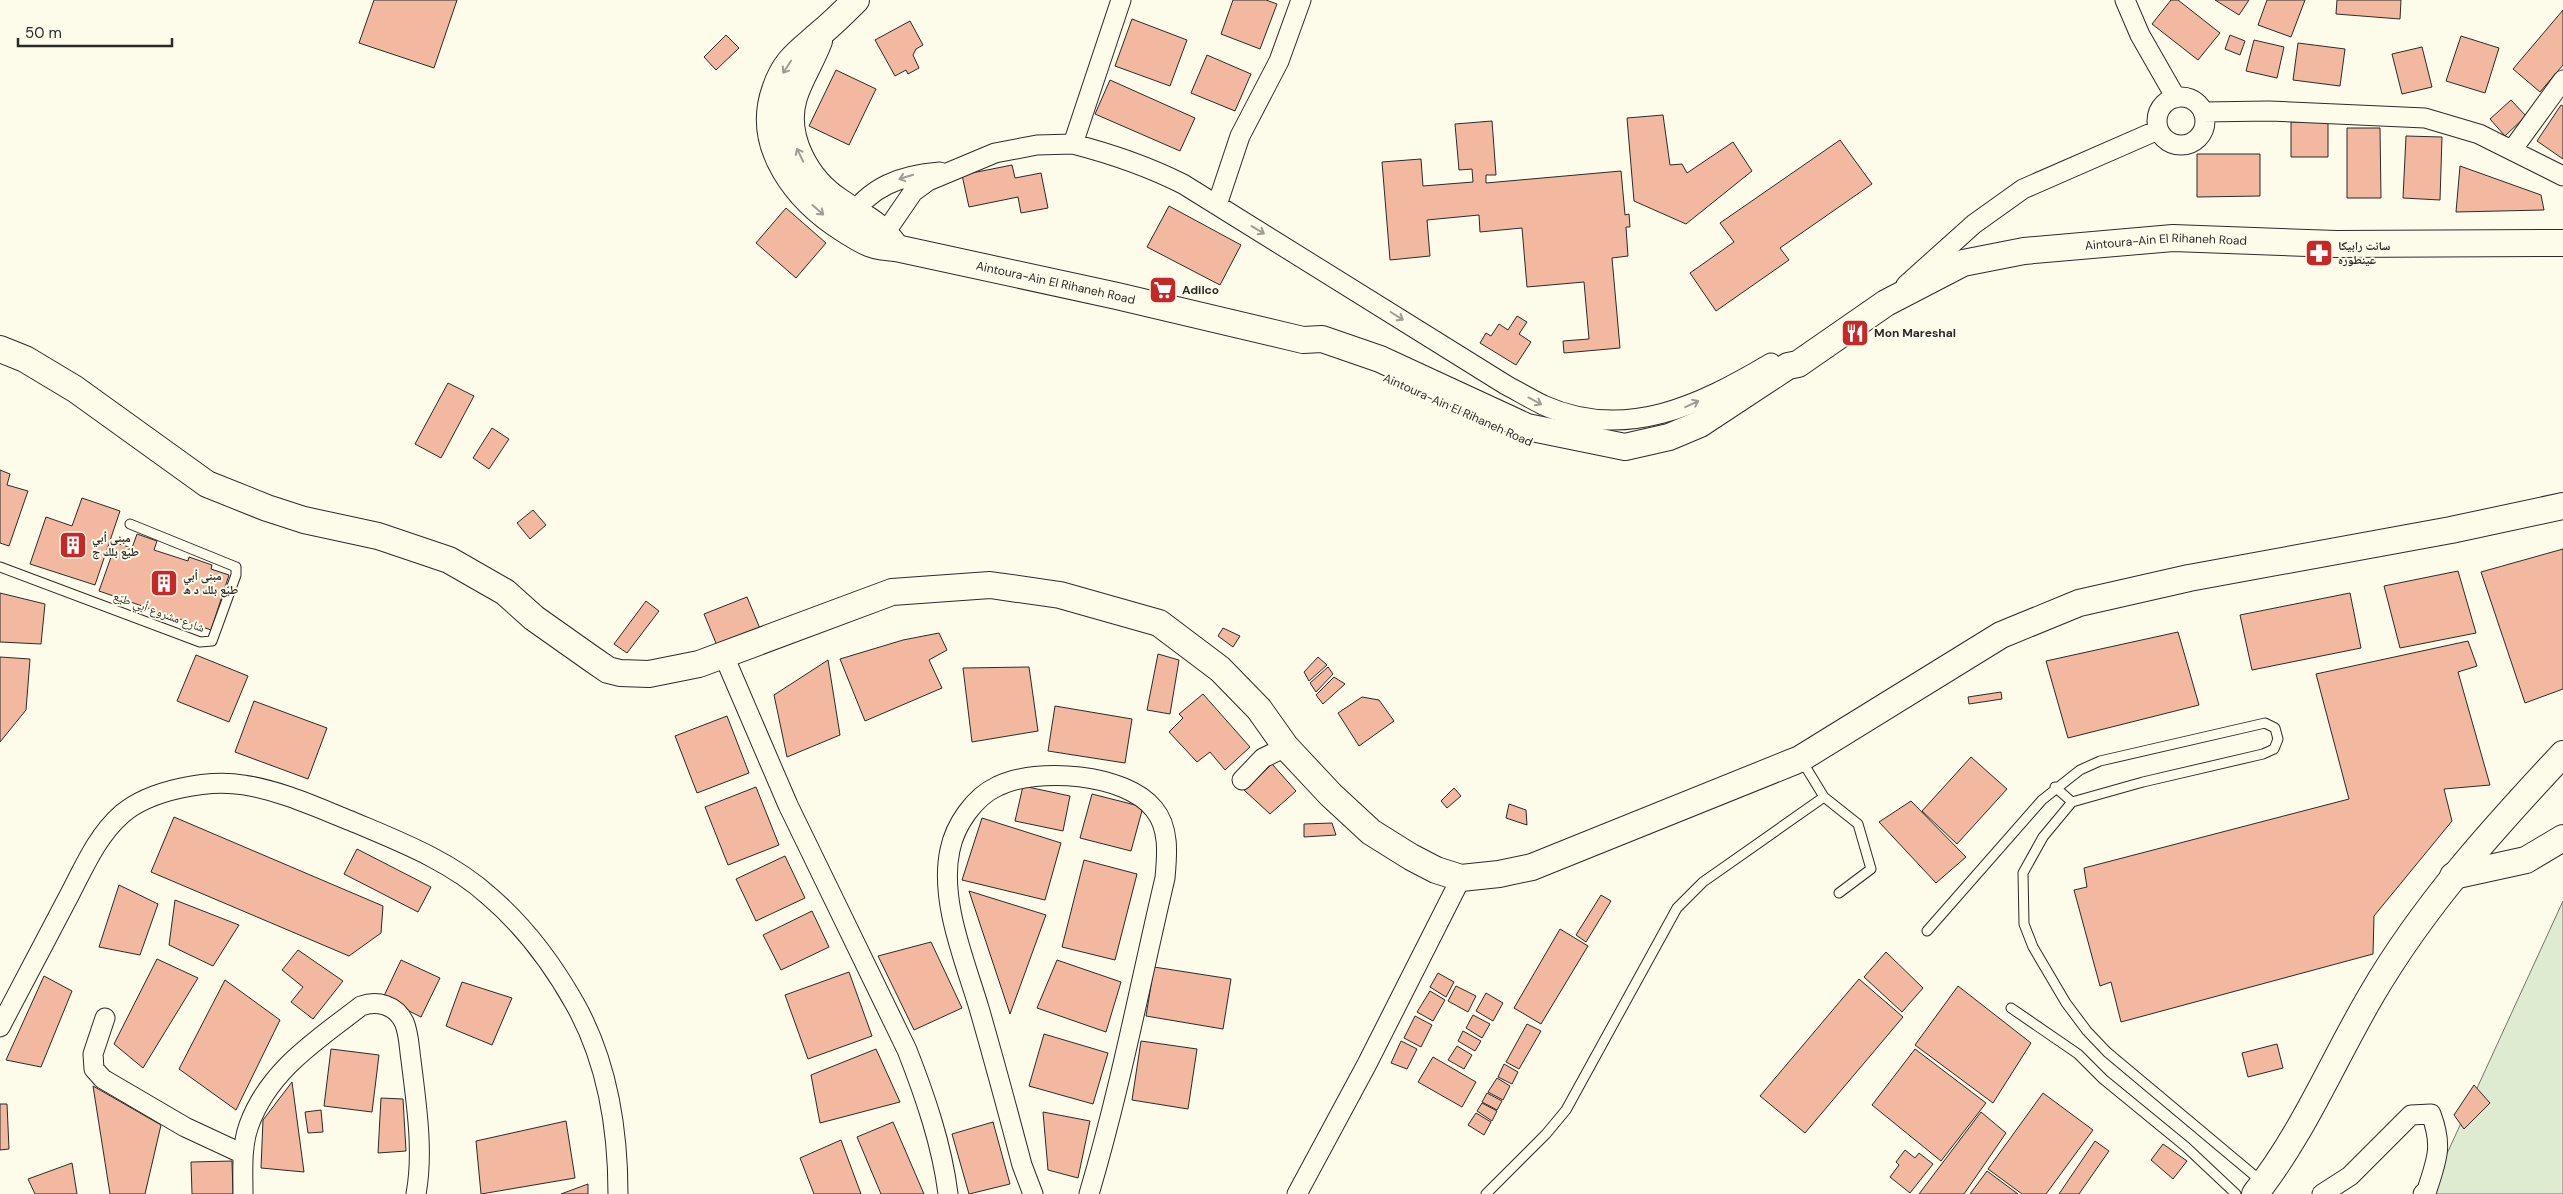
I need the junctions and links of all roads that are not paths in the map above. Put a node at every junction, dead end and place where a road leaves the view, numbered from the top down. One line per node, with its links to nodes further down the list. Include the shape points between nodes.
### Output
1 (856, 0): 14 (main road, Aintoura-Ain El Rihaneh Road, via 797,51 775,90 770,118 772,142 797,190 818,212)
2 (1121, 0): 9 (street)
3 (1301, 0): 13 (street, via 1279,61 1240,136)
4 (2125, 0): 6 (street, via 2140,35)
5 (2563, 80): 10 (street)
6 (2176, 98): 7 (street, via 2192,100); 8 (street, via 2162,106)
7 (2203, 112): 8 (street, via 2205,120 2200,136 2186,145 2170,142); 10 (street, via 2269,111 2425,118 2452,124)
8 (2158, 130): 17 (street, via 2023,189 1974,224)
9 (1073, 144): 11 (street, via 1037,145 995,153); 13 (street, via 1111,153 1148,167 1184,184)
10 (2512, 150): 12 (street)
11 (954, 170): 14 (street, one-way to 14, via 911,174 892,181 871,194); 15 (street, via 913,192)
12 (2563, 176)
13 (1216, 205): 19 (street, one-way to 19, via 1506,385 1567,413 1601,419 1662,415 1689,406 1772,363 1788,358)
14 (848, 219): 15 (main road, Aintoura-Ain El Rihaneh Road)
15 (886, 243): 19 (main road, Aintoura-Ain El Rihaneh Road, via 1303,340 1315,350 1528,442 1558,450 1668,454 1699,442 1754,407 1778,388)
16 (2563, 244): 17 (main road, Aintoura-Ain El Rihaneh Road, via 2336,244 2173,238 2103,242 2024,251 1963,263)
17 (1886, 303): 19 (main road, Aintoura-Ain El Rihaneh Road)
18 (0, 349): 23 (main road, via 26,359 75,389 206,484 304,520 378,536 449,560 505,592 534,618 608,670 649,674)
19 (1803, 360)
20 (2563, 506): 26 (main road, via 2442,532 2189,578 2079,603 2001,635)
21 (130, 524): 22 (lane, شارع مشروع أبي طيّع, via 236,566 236,575 212,641 200,642)
22 (0, 567)
23 (724, 656): 24 (main road, via 892,592 990,586 1060,595 1159,623 1220,669 1259,709); 44 (street, via 788,805 907,1050 936,1138)
24 (1286, 747): 27 (street, via 1263,758); 33 (main road, via 1371,832 1428,866)
25 (2563, 754): 32 (main road)
26 (1800, 759): 29 (lane); 33 (main road, via 1532,867)
27 (1242, 780)
28 (2055, 787): 30 (lane); 30 (lane, via 2100,761 2265,723 2275,728 2278,739 2274,749 2263,754); 35 (lane)
29 (1824, 798): 34 (lane, via 1858,824 1870,869); 48 (lane, via 1703,882 1677,908 1566,1110)
30 (2072, 802): 40 (lane, via 2043,837 2023,872 2024,924 2033,947 2087,1032)
31 (2563, 838): 32 (main road, via 2526,860)
32 (2453, 876): 40 (main road, via 2419,920 2372,994 2281,1156)
33 (1461, 878): 47 (street, via 1381,1038)
34 (1839, 893)
35 (1927, 931)
36 (2011, 1008): 49 (lane, via 2078,1054)
37 (105, 1018): 39 (street, via 93,1054 94,1069 103,1079 185,1127)
38 (0, 1027): 43 (street, via 98,841 123,814 151,797 194,785 242,784 289,796 397,841 468,879 489,895 528,937 575,1004 594,1044 606,1082)
39 (243, 1154): 41 (street); 42 (street, via 248,1126 277,1074 300,1052 361,1006 384,1004 398,1014 407,1031 415,1090)
40 (2259, 1188)
41 (243, 1194)
42 (416, 1194)
43 (618, 1194)
44 (948, 1194)
45 (1033, 1194): 46 (street, via 956,929 948,886 949,851 957,827 984,795 998,786 1025,778 1058,775 1112,783 1142,798 1154,808 1161,821 1167,854 1165,878 1125,1058)
46 (1088, 1194)
47 (1297, 1194)
48 (1486, 1194)
49 (2236, 1194)
50 (2322, 1194): 51 (street, via 2350,1176 2411,1114 2431,1114 2438,1133 2438,1155)
51 (2424, 1194)

